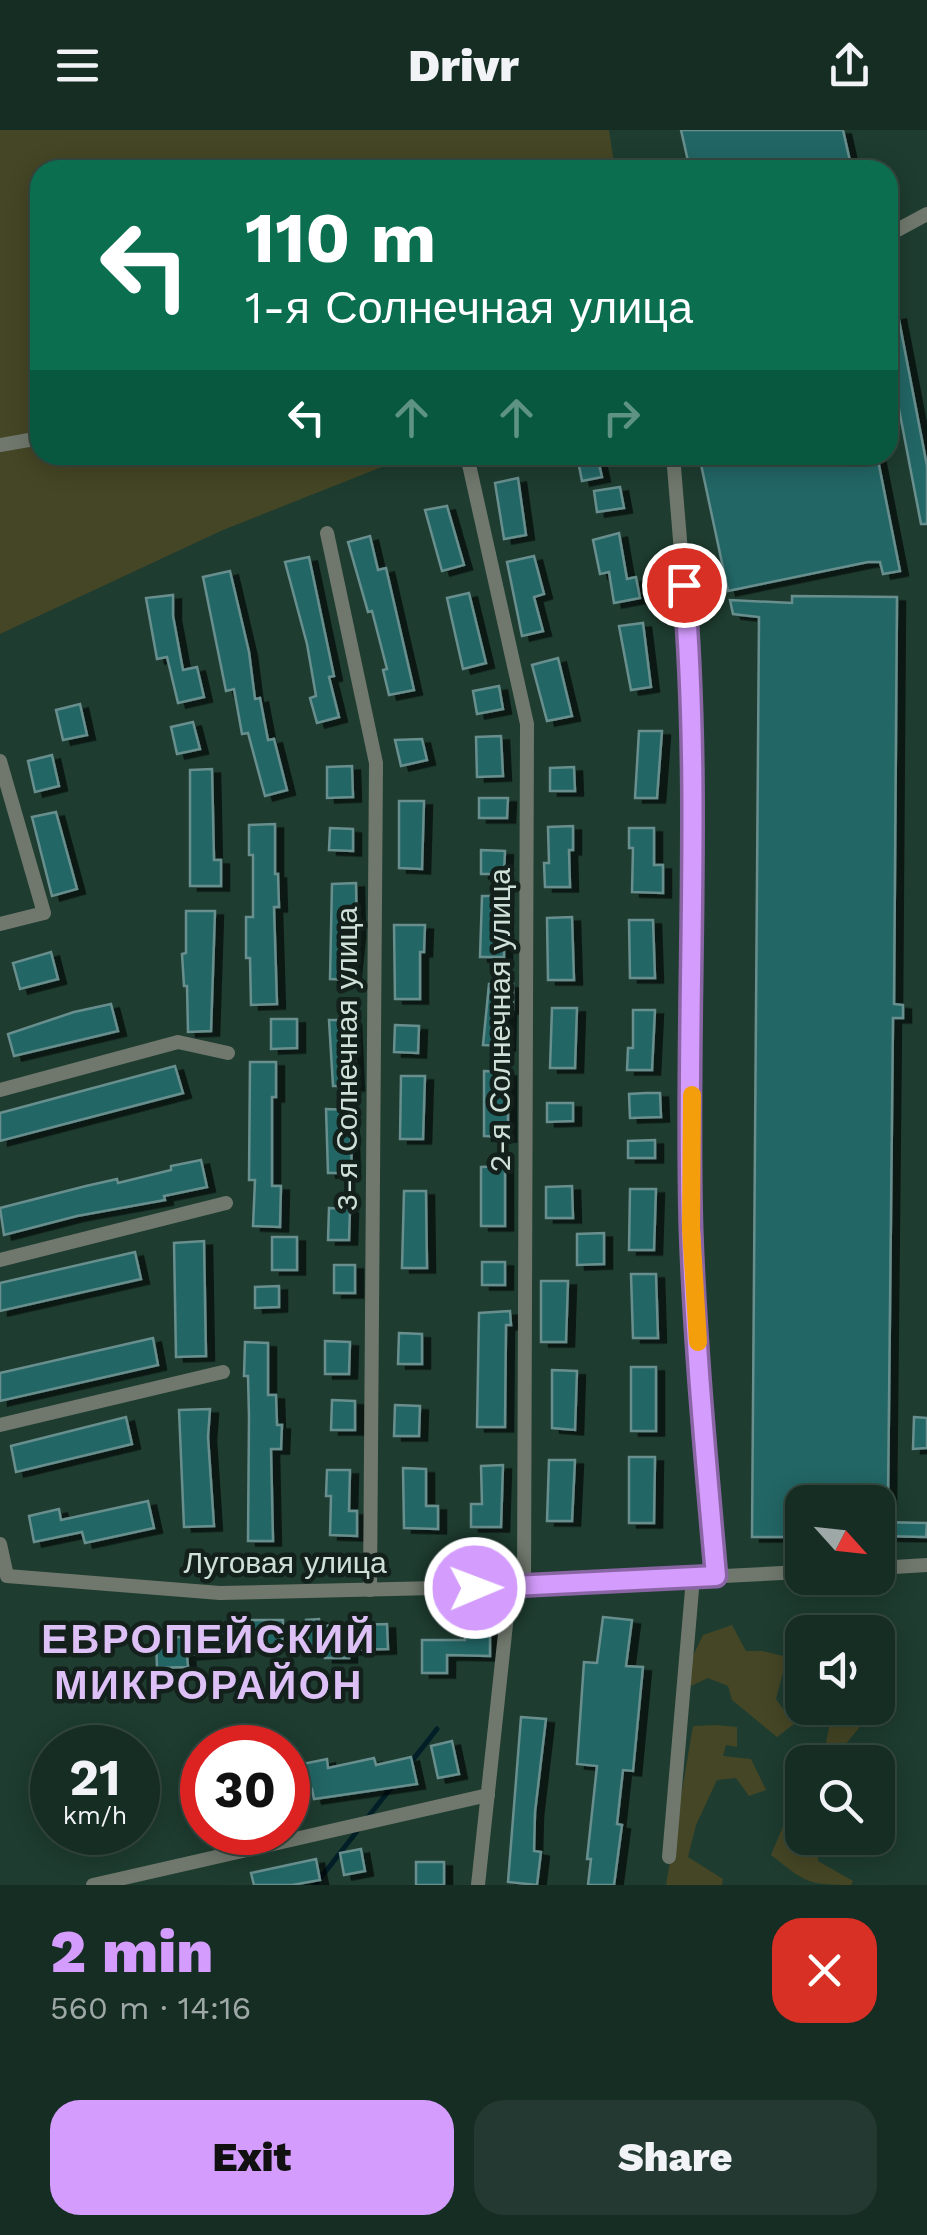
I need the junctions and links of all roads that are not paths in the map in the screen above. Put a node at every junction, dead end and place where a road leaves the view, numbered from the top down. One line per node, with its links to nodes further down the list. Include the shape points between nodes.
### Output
1 (927, 214): 2 (street)
2 (898, 230)
3 (30, 440): 4 (street)
4 (0, 445)
5 (469, 465): 22 (street, 2-я Солнечная улица, via 528,724)
6 (673, 465): 20 (street, via 690,661 691,1228)
7 (327, 533): 23 (street, 3-я Солнечная улица, via 376,762)
8 (0, 761): 9 (street, via 44,913)
9 (0, 924)
10 (228, 1053): 11 (street, via 178,1042)
11 (0, 1090)
12 (226, 1203): 13 (street)
13 (0, 1260)
14 (223, 1372): 15 (street)
15 (0, 1425)
16 (0, 1544): 23 (street, Луговая улица, via 7,1576 220,1593)
17 (927, 1565): 18 (street)
18 (895, 1567)
19 (785, 1573): 20 (street, Луговая улица)
20 (716, 1576): 21 (street, Луговая улица)
21 (692, 1578): 22 (street, Луговая улица); 25 (street)
22 (517, 1586): 23 (street, Луговая улица); 24 (street, 2-я Солнечная улица)
23 (370, 1590)
24 (488, 1795): 26 (street); 27 (street, 2-я Солнечная улица)
25 (669, 1857)
26 (93, 1885)
27 (478, 1885)

